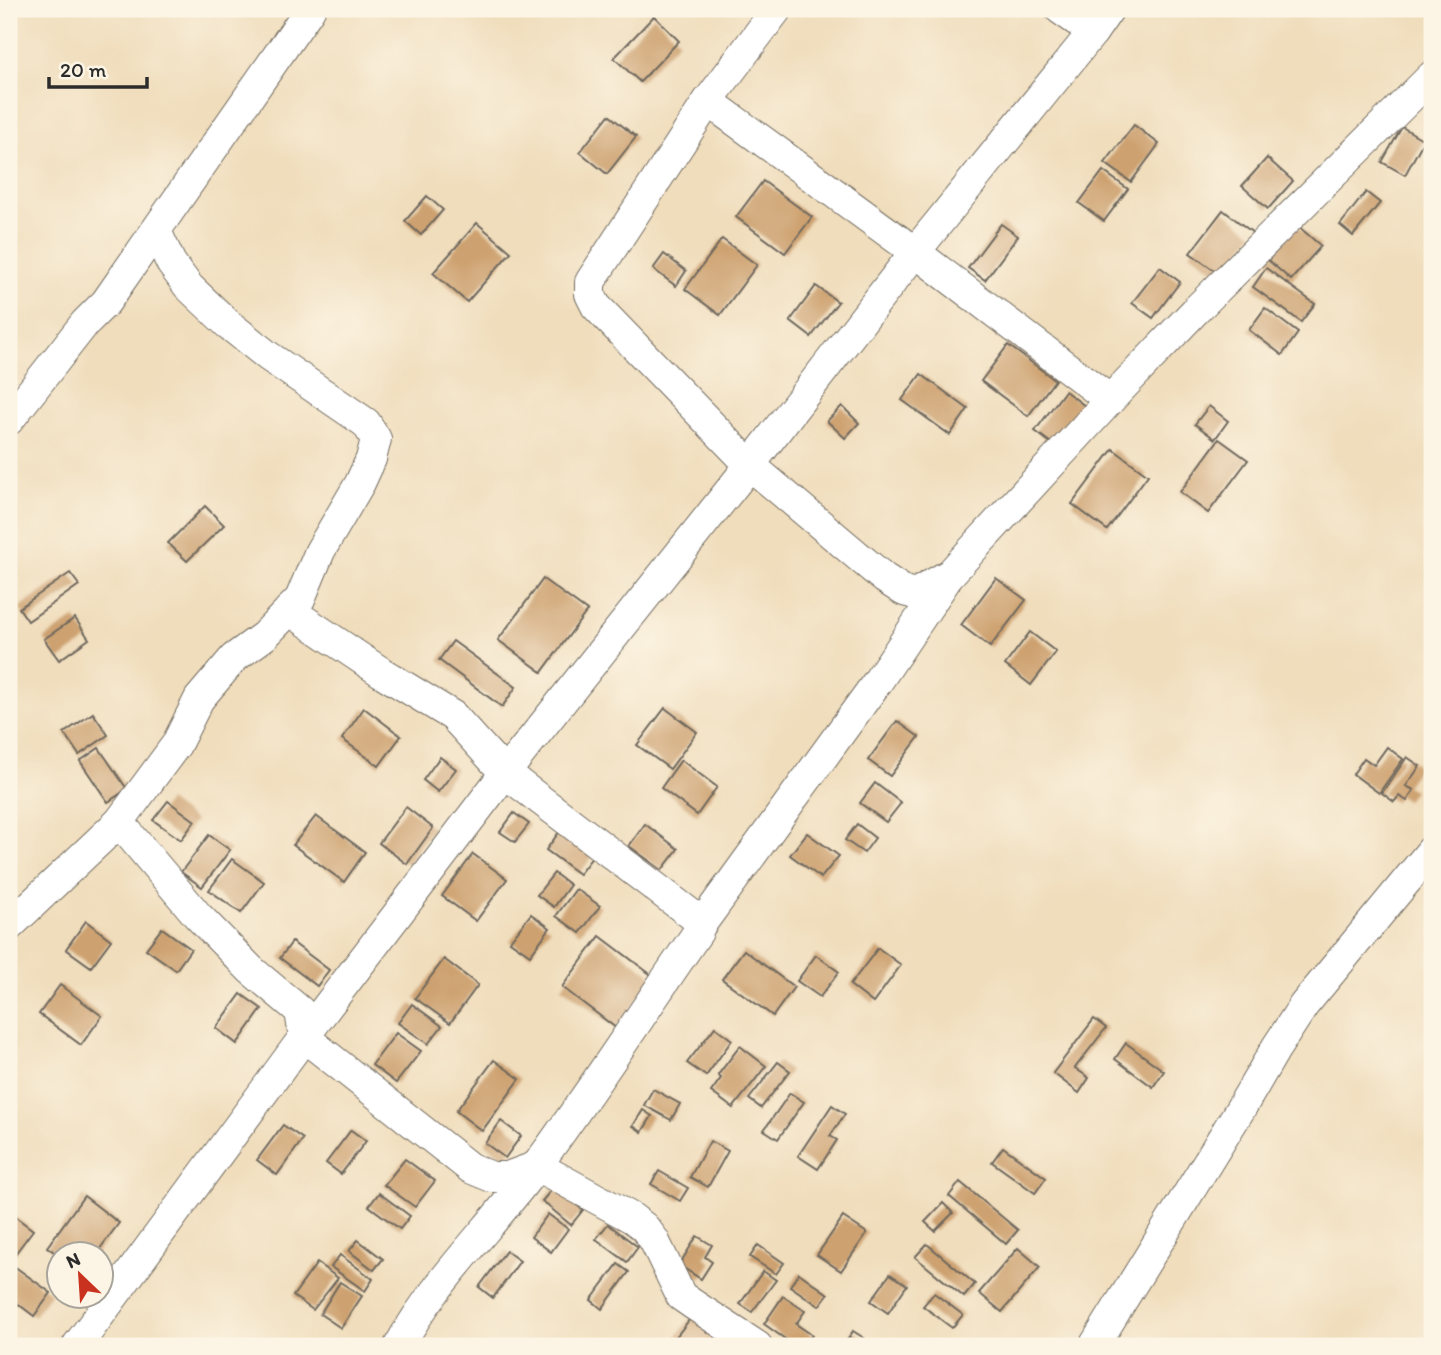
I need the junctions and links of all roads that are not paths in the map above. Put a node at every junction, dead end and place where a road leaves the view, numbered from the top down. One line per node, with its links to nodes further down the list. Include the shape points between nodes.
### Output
1 (310, 9): 7 (street)
2 (777, 9): 6 (street)
3 (1060, 9): 4 (street)
4 (1101, 20): 8 (street)
5 (1432, 76): 9 (street)
6 (708, 101): 8 (street); 11 (street, via 590,282 590,294 596,306)
7 (156, 231): 10 (street, via 106,302); 13 (street, via 188,286 228,324 366,423 376,439 360,483 320,551 300,598)
8 (915, 252): 9 (street); 11 (street)
9 (1110, 400): 12 (street)
10 (9, 420)
11 (750, 465): 12 (street, via 904,591 915,594); 14 (street)
12 (950, 573): 18 (street, via 878,681)
13 (289, 610): 14 (street, via 453,716); 15 (street, via 234,658 199,699 176,745)
14 (505, 773): 18 (street, via 699,920); 19 (street)
15 (119, 822): 17 (street); 19 (street, via 198,916 300,1011)
16 (1432, 850): 24 (street, via 1304,1005)
17 (9, 926)
18 (700, 926): 20 (street)
19 (304, 1037): 20 (street, via 470,1168 492,1177 507,1177); 21 (street)
20 (537, 1166): 22 (street, via 420,1311); 23 (street, via 644,1227 681,1296)
21 (77, 1346)
22 (399, 1346)
23 (757, 1346)
24 (1094, 1346)

